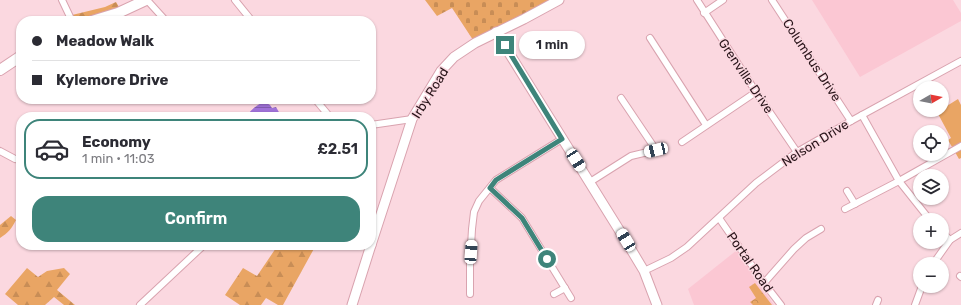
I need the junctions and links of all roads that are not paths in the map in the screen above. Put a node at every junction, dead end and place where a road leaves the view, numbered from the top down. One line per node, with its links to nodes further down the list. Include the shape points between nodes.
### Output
1 (62, 0): 9 (street)
2 (147, 0): 10 (main road); 11 (street)
3 (235, 0): 12 (street)
4 (559, 0): 13 (street, Irby Road)
5 (696, 0): 8 (street, Grenville Drive)
6 (723, 0): 8 (street)
7 (772, 0): 24 (street, Columbus Drive)
8 (704, 13): 18 (street, Grenville Drive)
9 (70, 16)
10 (108, 16)
11 (161, 16)
12 (248, 16)
13 (496, 32): 23 (street, Irby Road, via 454,57 441,71); 27 (street)
14 (650, 38): 26 (street)
15 (16, 59): 17 (main road)
16 (961, 61): 22 (street, Nelson Drive)
17 (0, 70)
18 (756, 92): 26 (street); 31 (street, Grenville Drive)
19 (621, 98): 34 (street, via 656,150 631,156)
20 (319, 104): 21 (street)
21 (326, 112)
22 (862, 116): 24 (street, Nelson Drive); 33 (street)
23 (412, 119): 25 (street); 42 (street, Irby Road)
24 (851, 120): 31 (street, Nelson Drive)
25 (376, 124)
26 (706, 125): 28 (street)
27 (562, 139): 34 (street); 35 (street, via 496,180)
28 (682, 142)
29 (961, 146): 33 (street)
30 (0, 151): 32 (street)
31 (797, 152): 40 (street, Nelson Drive, via 756,183)
32 (15, 159)
33 (899, 181): 37 (street); 39 (street)
34 (590, 182): 48 (street)
35 (490, 188): 50 (street, via 522,218); 52 (street, via 474,212)
36 (847, 191): 37 (street)
37 (855, 204): 38 (street)
38 (845, 209)
39 (924, 213)
40 (719, 218): 48 (street, Nelson Drive, via 687,247); 49 (street, Portal Road)
41 (821, 229): 49 (street, via 794,249)
42 (376, 230)
43 (961, 233): 44 (street)
44 (950, 240): 47 (street)
45 (199, 250): 55 (street)
46 (369, 250): 56 (street, Irby Road)
47 (939, 257)
48 (644, 271): 57 (street)
49 (764, 283): 58 (street, Portal Road)
50 (565, 288): 53 (street); 54 (street)
51 (919, 293): 59 (street)
52 (470, 294)
53 (554, 294)
54 (571, 298)
55 (140, 305)
56 (352, 305)
57 (657, 305)
58 (781, 305)
59 (915, 305)

